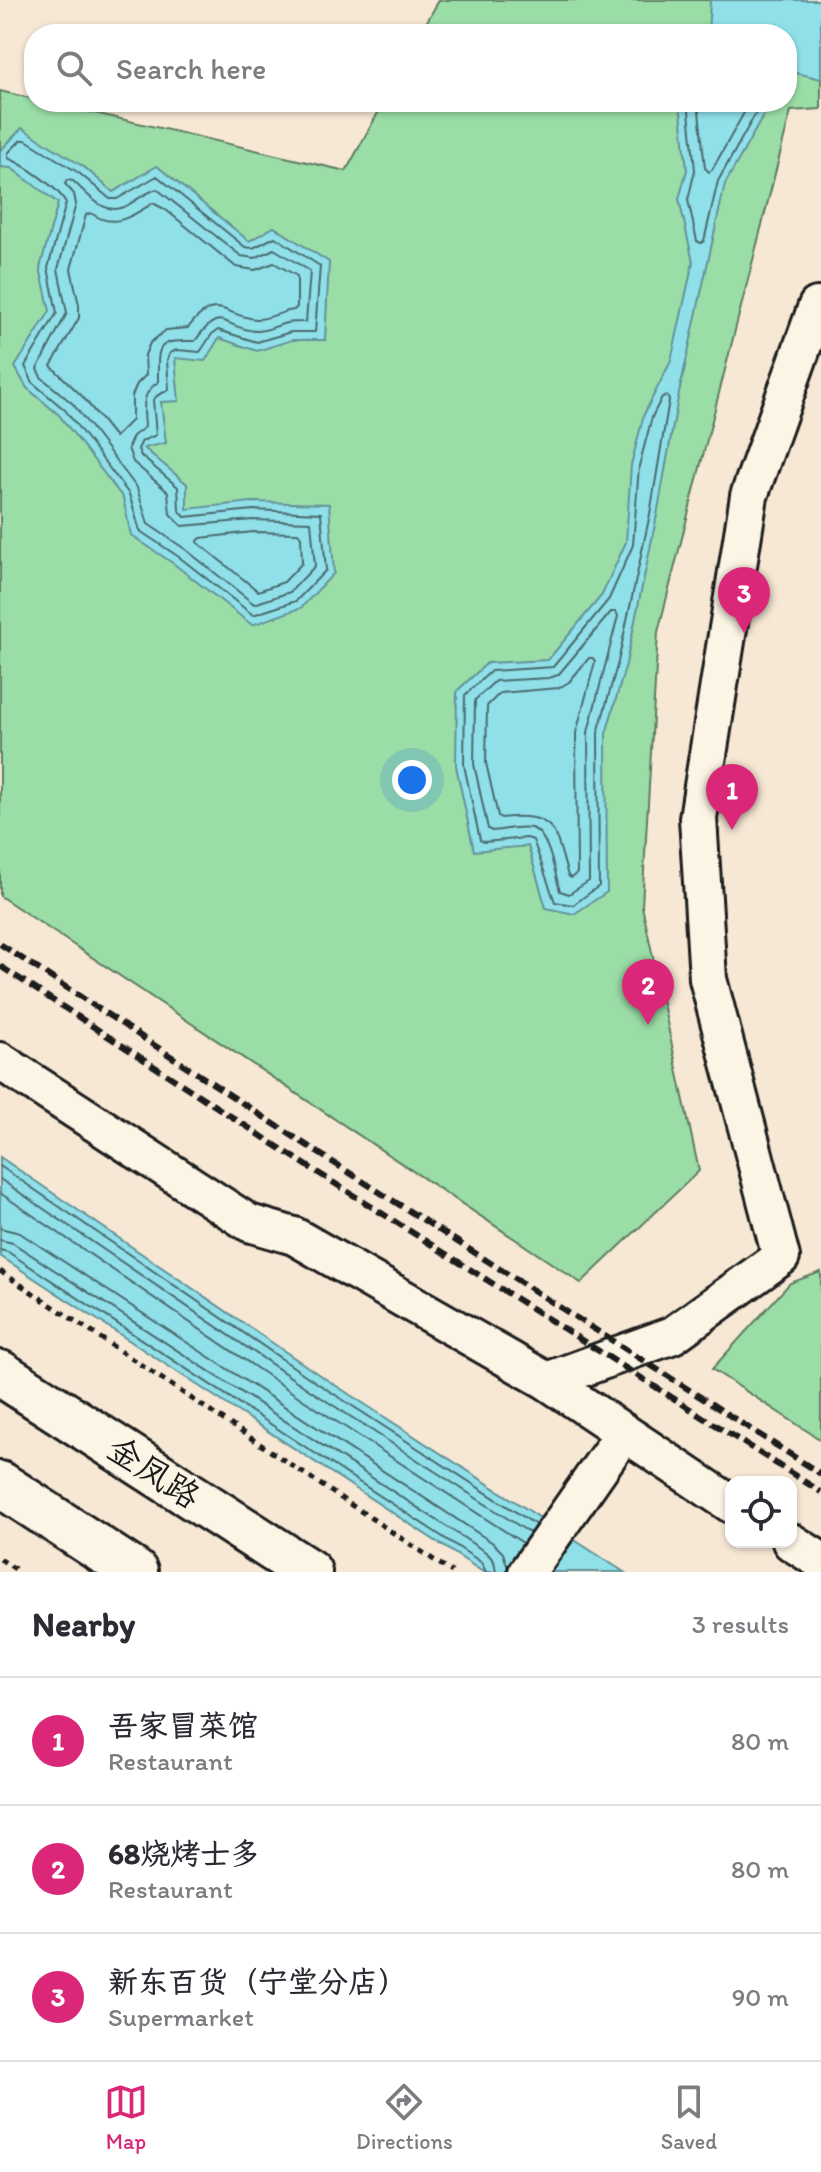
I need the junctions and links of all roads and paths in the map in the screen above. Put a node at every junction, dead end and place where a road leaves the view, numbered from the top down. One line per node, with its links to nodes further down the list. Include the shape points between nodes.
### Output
1 (821, 307): 5 (street, via 817,306 749,496 698,818 708,979 781,1257 673,1335)
2 (0, 1061): 5 (street, via 249,1223 294,1236)
3 (0, 1271): 15 (path)
4 (0, 1373): 14 (highway, 金凤路)
5 (547, 1381): 6 (street)
6 (624, 1433): 8 (street); 16 (street)
7 (0, 1484): 13 (highway)
8 (725, 1500)
9 (797, 1546): 11 (street)
10 (0, 1559): 12 (path)
11 (821, 1561)
12 (20, 1572)
13 (135, 1572)
14 (309, 1572)
15 (452, 1572)
16 (527, 1572)

